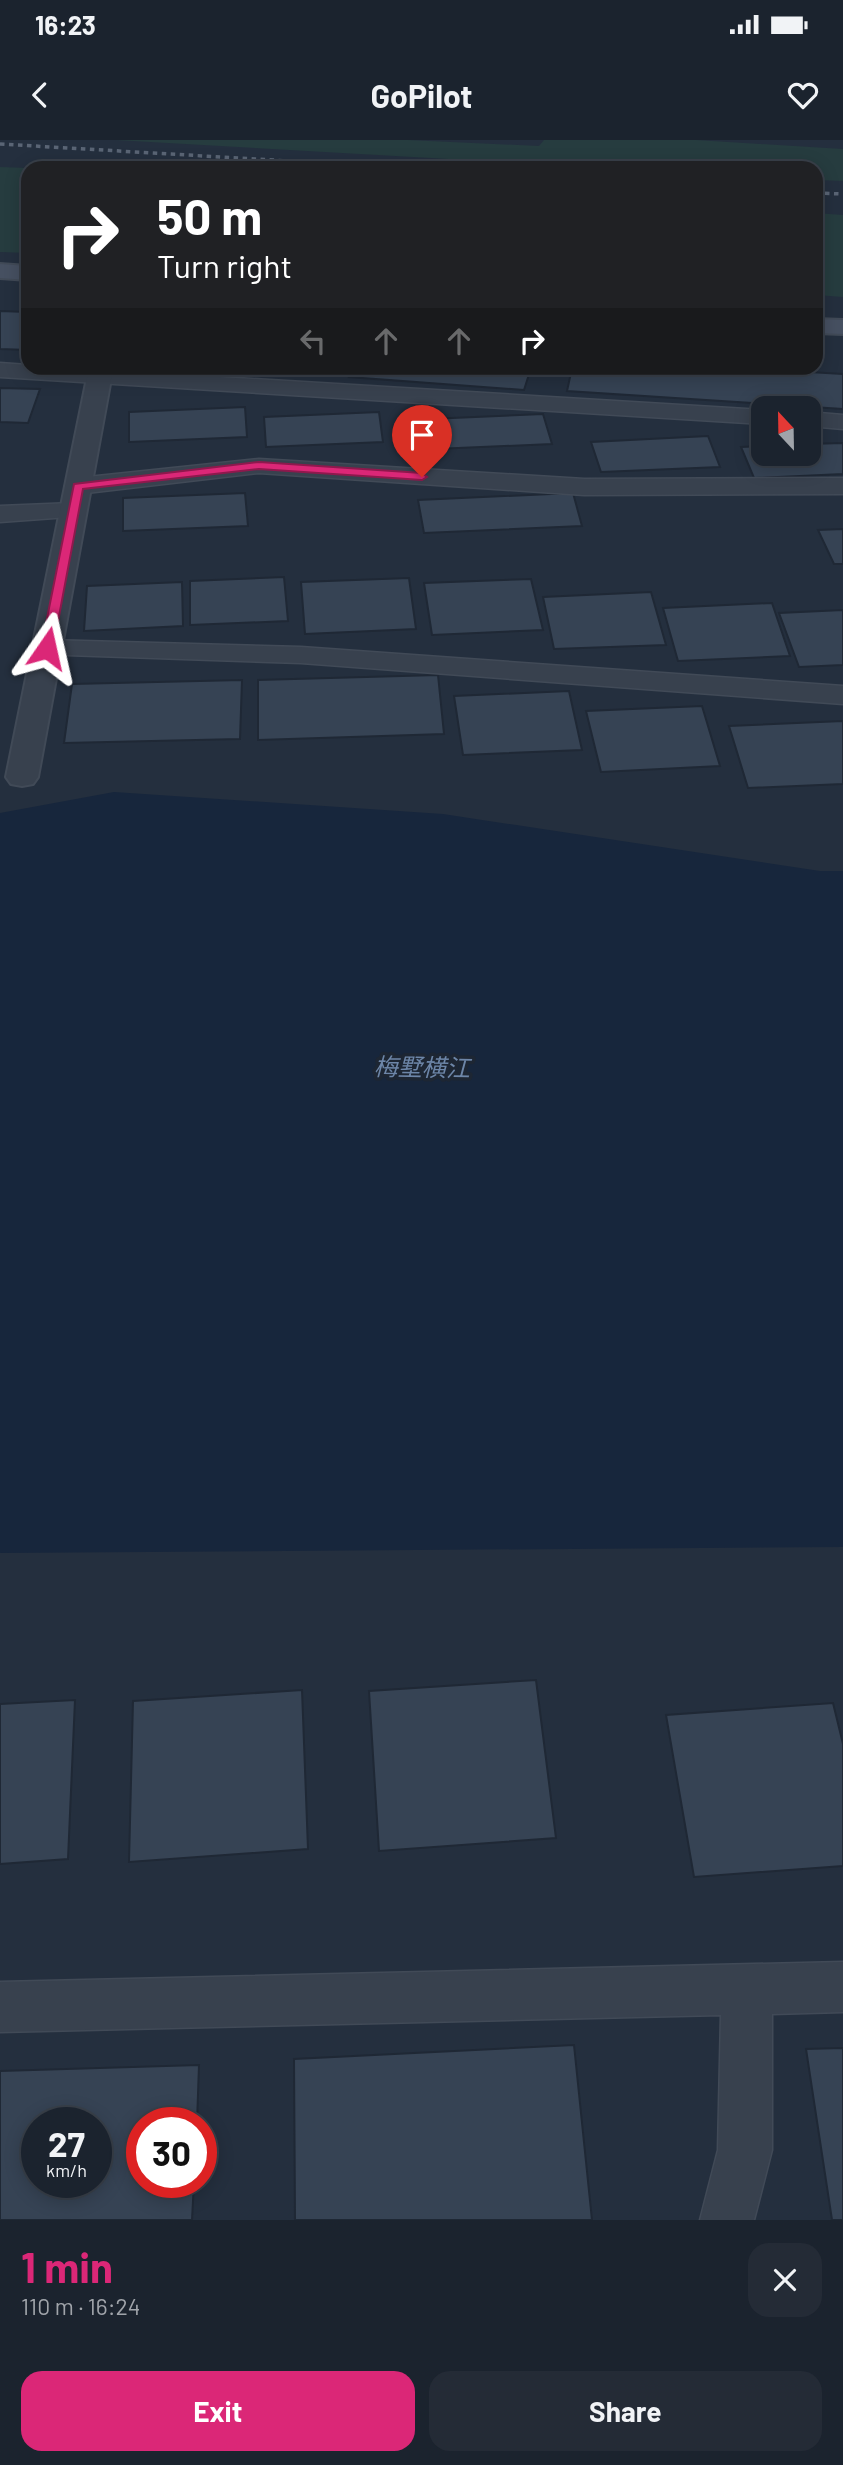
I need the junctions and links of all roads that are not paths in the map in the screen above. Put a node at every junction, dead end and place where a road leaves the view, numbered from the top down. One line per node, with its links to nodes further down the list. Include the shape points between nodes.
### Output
1 (0, 271): 2 (street)
2 (21, 272)
3 (823, 326): 4 (street)
4 (843, 327)
5 (0, 370): 6 (lane)
6 (21, 370)
7 (99, 375): 13 (street)
8 (159, 375): 9 (lane)
9 (751, 415)
10 (821, 420): 11 (lane)
11 (843, 422)
12 (843, 486): 13 (lane, via 584,487 259,466)
13 (76, 498): 14 (lane); 15 (street)
14 (0, 514)
15 (47, 648): 16 (lane, via 301,655); 17 (street)
16 (843, 695)
17 (22, 777)
18 (843, 1987): 19 (lane)
19 (747, 1988): 20 (lane); 21 (lane, via 745,2151)
20 (0, 2007)
21 (727, 2220)

